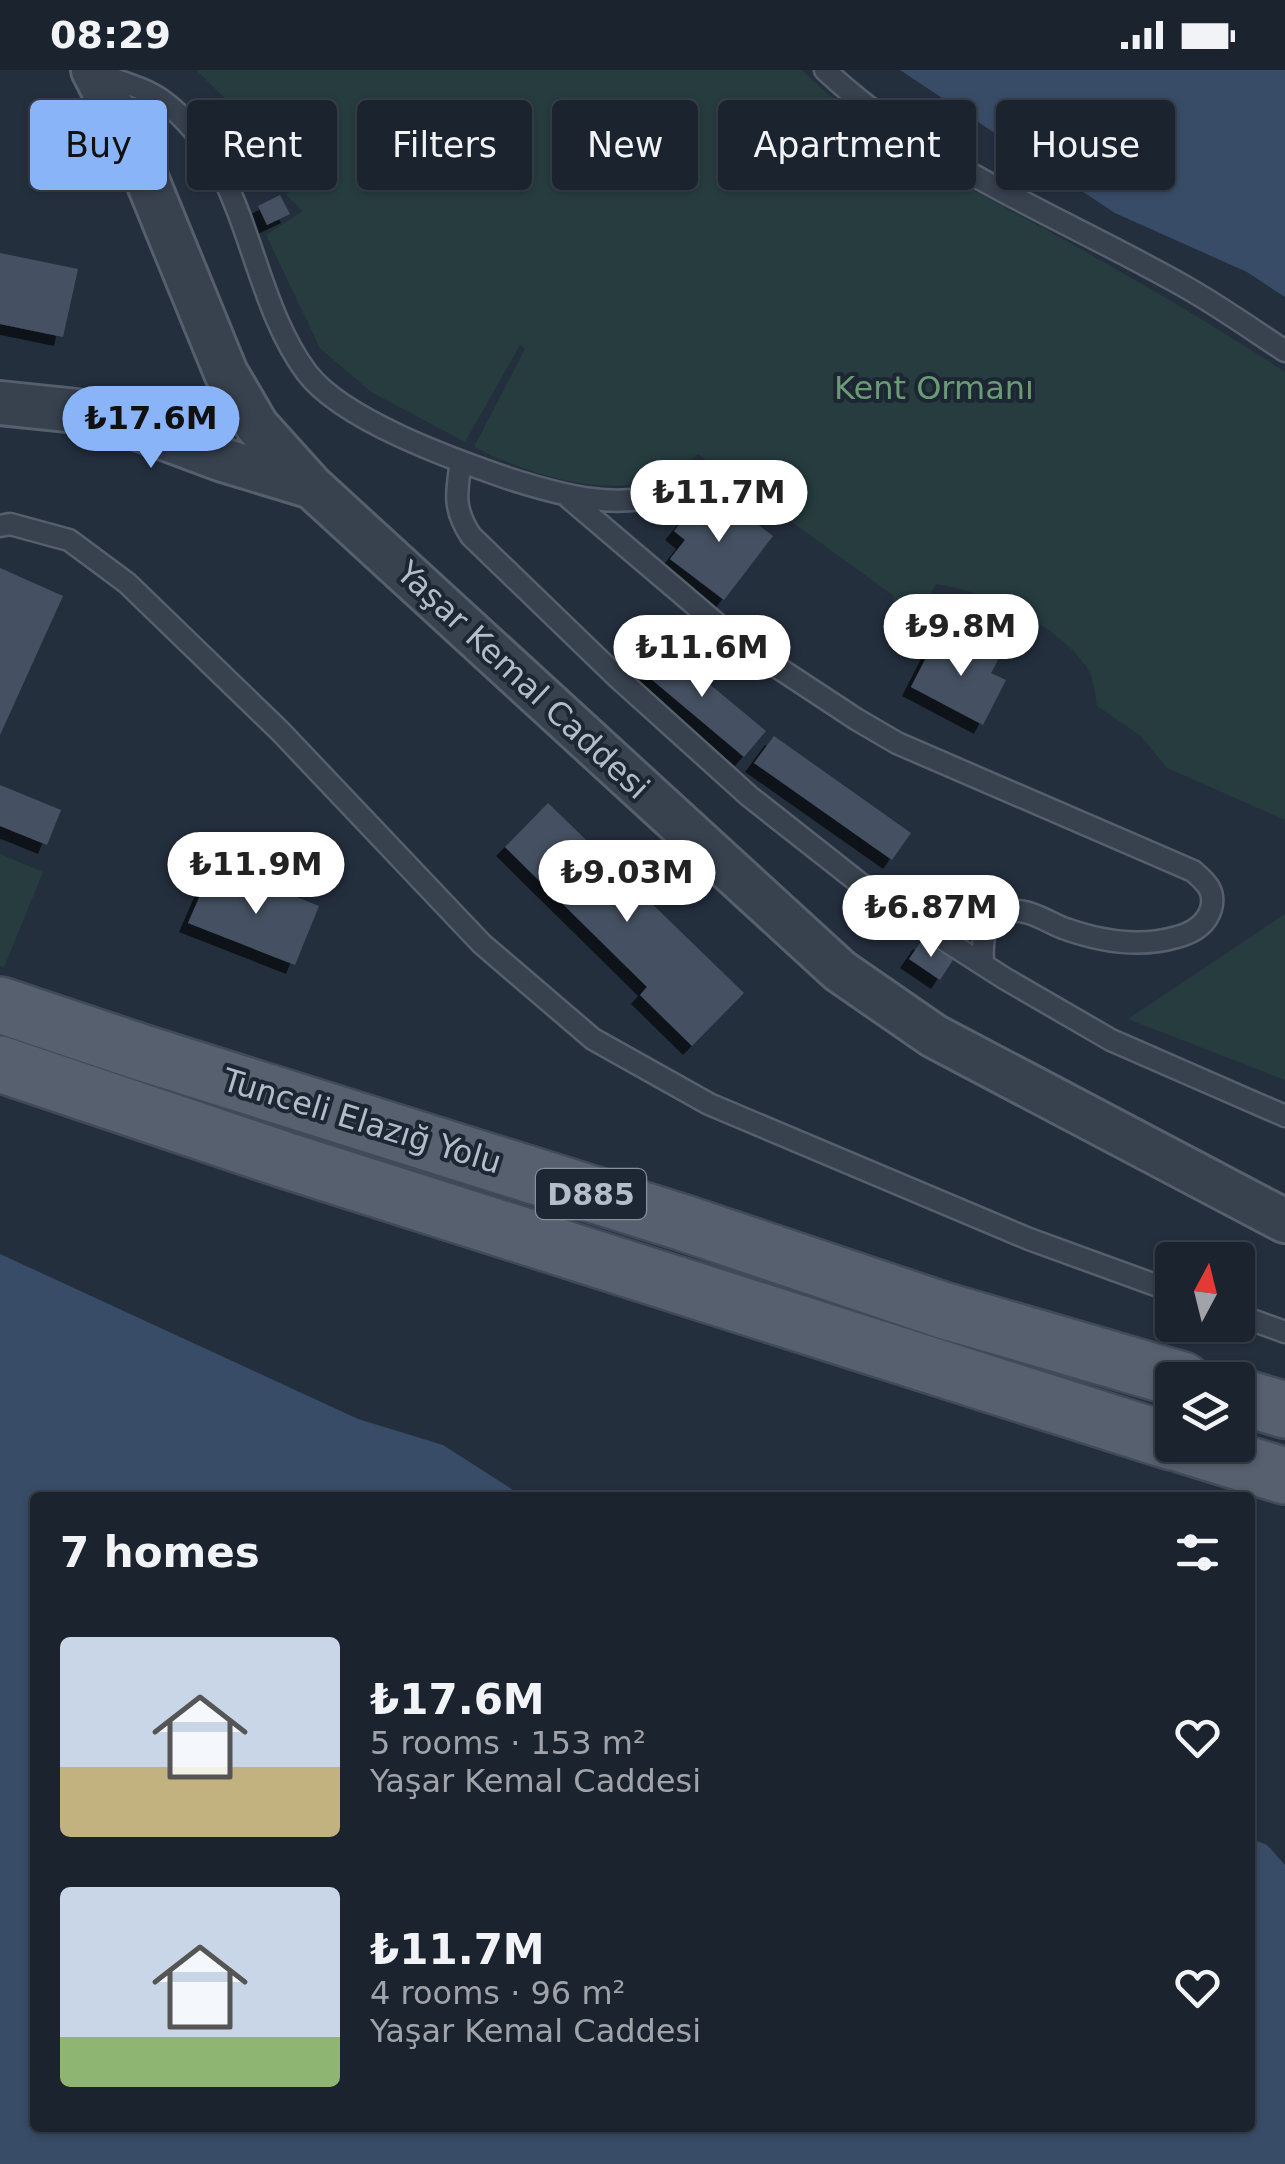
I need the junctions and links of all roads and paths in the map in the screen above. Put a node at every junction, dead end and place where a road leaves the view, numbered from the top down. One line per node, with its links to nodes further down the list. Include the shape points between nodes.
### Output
1 (826, 70): 3 (lane, via 958,166 1190,290)
2 (93, 71): 5 (lane, via 160,99 206,146 286,340 310,376 403,438); 6 (street, Yaşar Kemal Caddesi, via 139,160 226,374 257,426)
3 (1285, 351)
4 (0, 404): 6 (street, via 121,422)
5 (461, 462): 8 (lane); 10 (lane, via 458,516 471,536 616,676 749,796 876,896)
6 (312, 487): 14 (street, Yaşar Kemal Caddesi, via 840,972 934,1036)
7 (677, 490): 8 (lane, via 634,500)
8 (570, 498): 10 (lane, via 736,640 856,720 1192,871 1214,899 1202,925 1142,943 1104,940 1007,911 991,919 982,940)
9 (0, 526): 15 (lane, via 68,540 127,583 280,731 482,944 592,1039 709,1104)
10 (983, 964): 13 (lane, via 1112,1040)
11 (0, 1005): 18 (main road, Tunceli Elazığ Yolu / D885, via 942,1310)
12 (0, 1064): 21 (main road, Tunceli Elazığ Yolu / D885)
13 (1285, 1116)
14 (1285, 1221)
15 (1155, 1285)
16 (1255, 1321): 17 (lane)
17 (1285, 1332)
18 (1155, 1372)
19 (1255, 1401): 20 (main road)
20 (1285, 1410)
21 (1155, 1437)
22 (1239, 1462): 23 (main road)
23 (1285, 1476)

